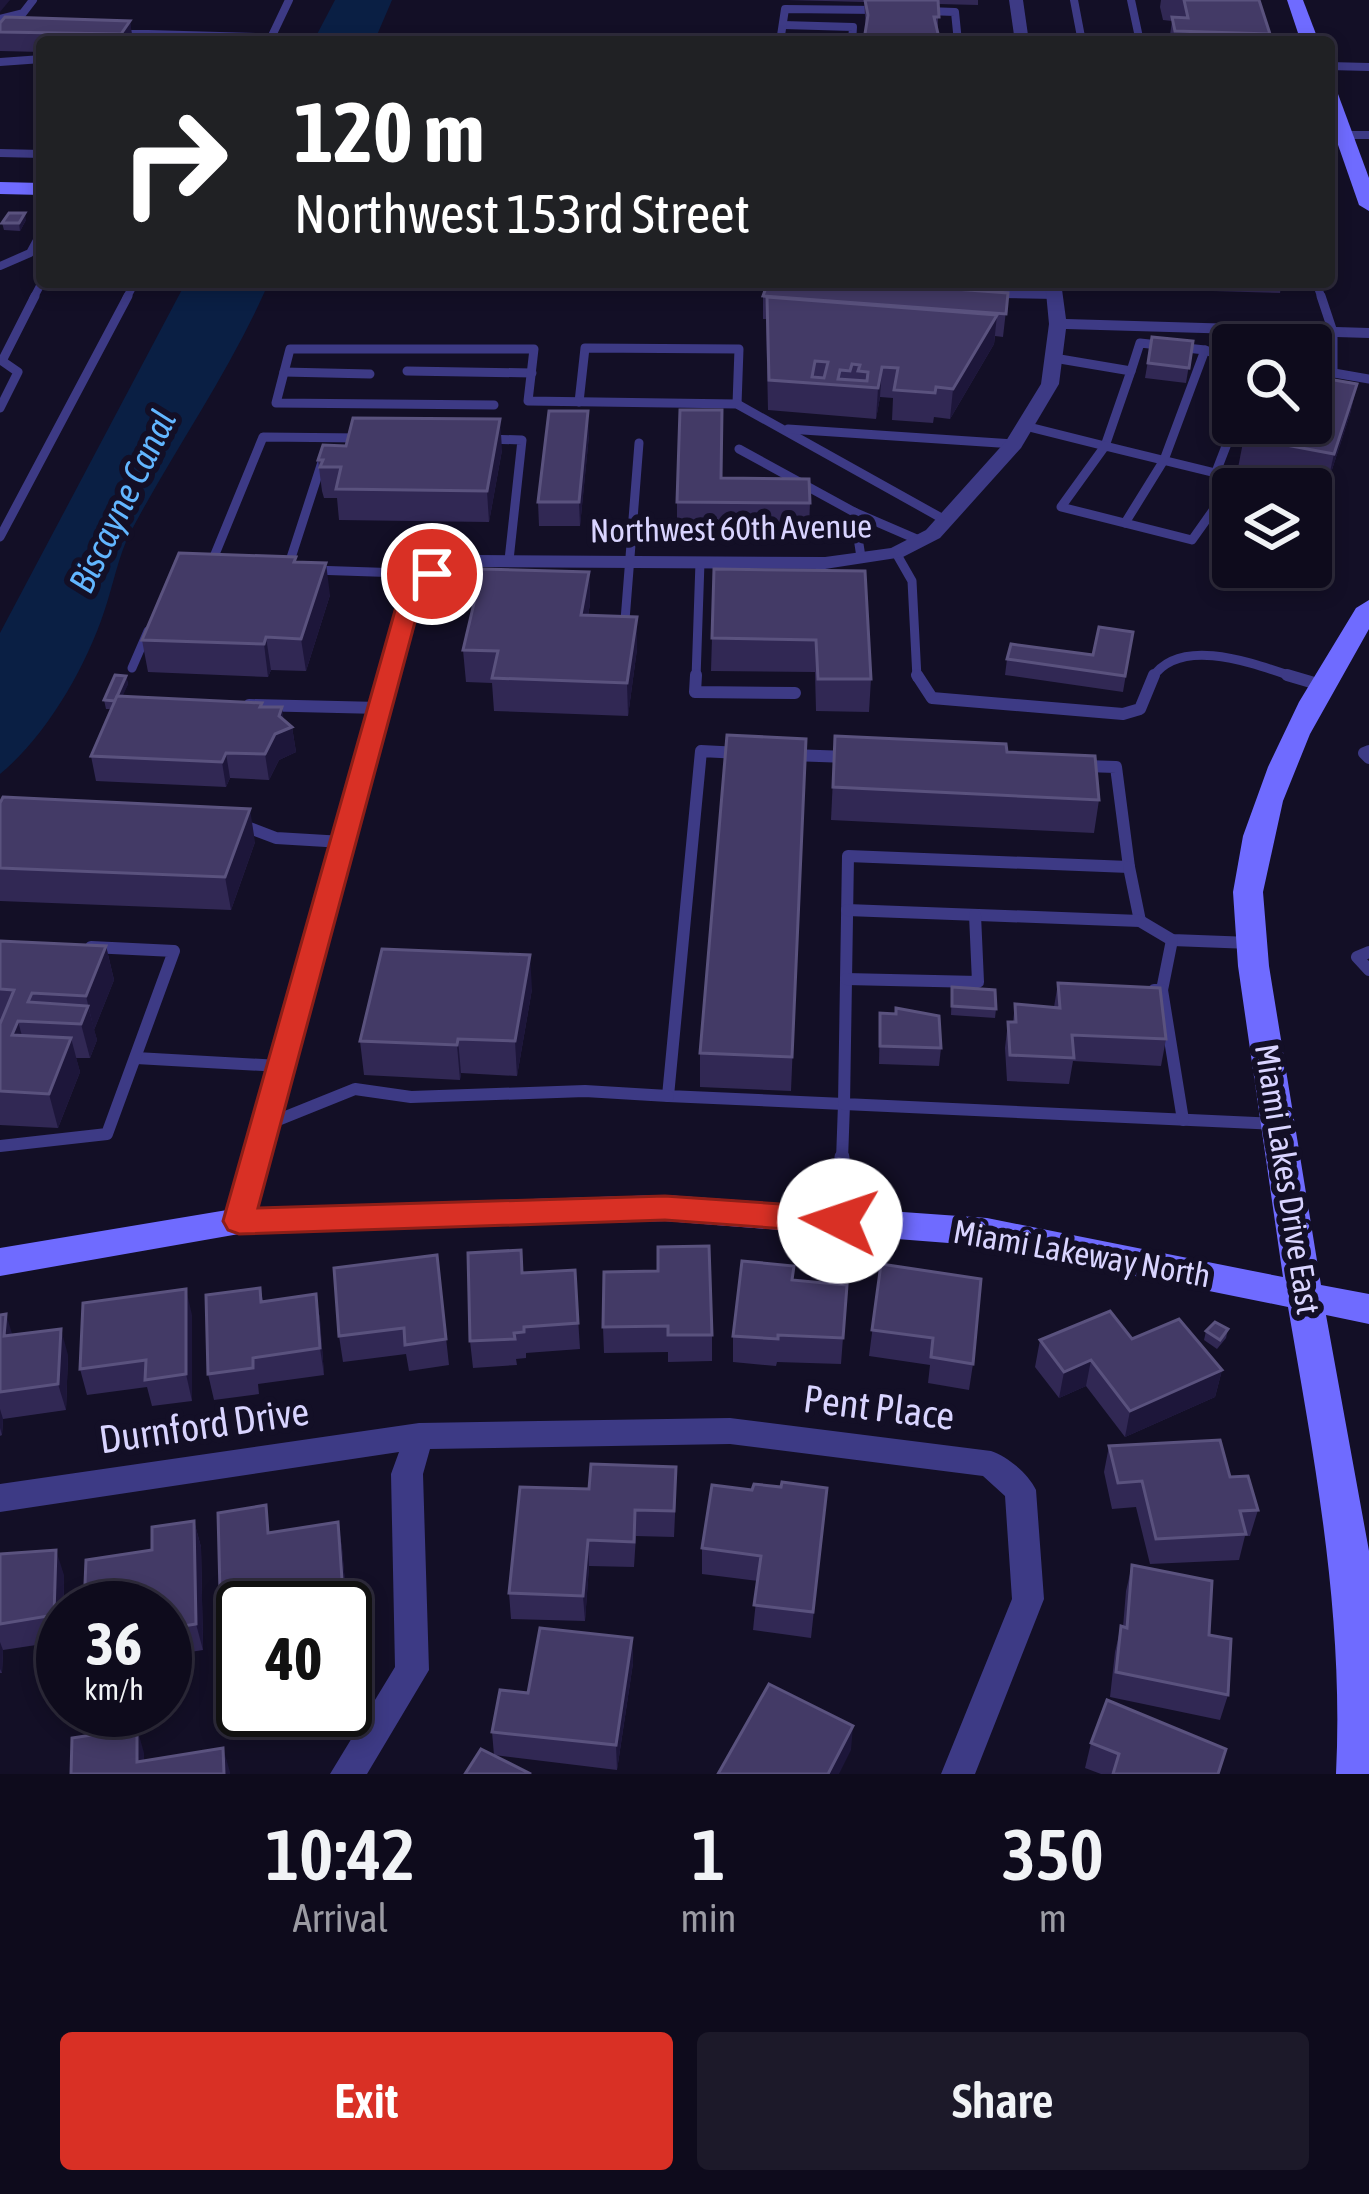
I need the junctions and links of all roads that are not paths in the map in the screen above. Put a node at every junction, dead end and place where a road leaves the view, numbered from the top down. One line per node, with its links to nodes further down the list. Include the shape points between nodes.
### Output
1 (33, 0): 9 (lane, via 22,14)
2 (290, 0): 15 (lane)
3 (1016, 0): 19 (street)
4 (1074, 0): 20 (lane)
5 (1130, 0): 21 (lane)
6 (1295, 0): 22 (main road)
7 (892, 11): 10 (lane, via 785,9)
8 (913, 11): 18 (lane, via 955,12)
9 (0, 19)
10 (783, 26): 16 (lane); 17 (lane, via 853,28)
11 (0, 29): 12 (street)
12 (21, 30)
13 (85, 32): 14 (street)
14 (125, 36)
15 (272, 36)
16 (781, 36)
17 (852, 36)
18 (957, 36)
19 (1021, 36)
20 (1081, 36)
21 (1139, 36)
22 (1308, 36)
23 (36, 59): 24 (lane)
24 (0, 62)
25 (1335, 66): 26 (lane)
26 (1369, 67)
27 (1335, 114): 28 (main road)
28 (1344, 135): 29 (lane); 34 (main road)
29 (1369, 135)
30 (0, 153): 31 (lane)
31 (36, 154)
32 (0, 188): 33 (main road)
33 (36, 189)
34 (1369, 205)
35 (36, 242): 36 (lane)
36 (0, 266)
37 (39, 288): 59 (lane, via 2,361 18,372)
38 (132, 288): 73 (lane)
39 (1318, 288): 43 (lane)
40 (1054, 289): 41 (lane); 42 (street, Northwest 60th Avenue)
41 (986, 294)
42 (1058, 324): 45 (street); 48 (street, Northwest 60th Avenue)
43 (1333, 332): 44 (street); 53 (lane)
44 (1369, 333)
45 (1212, 335)
46 (1205, 350): 47 (lane); 50 (lane, via 1140,343); 68 (lane)
47 (1212, 352)
48 (1054, 358): 50 (lane); 61 (street, Northwest 60th Avenue, via 1050,384)
49 (407, 371): 52 (lane)
50 (1131, 371): 66 (lane)
51 (284, 372): 52 (lane, via 290,349 356,349 534,350); 54 (lane); 58 (lane, via 276,403)
52 (532, 373): 56 (lane, via 528,401)
53 (1333, 373): 55 (lane)
54 (370, 374)
55 (1369, 380)
56 (579, 402): 57 (lane); 57 (lane, via 585,348 739,350)
57 (737, 404): 60 (lane)
58 (494, 405)
59 (0, 408)
60 (781, 429): 61 (lane); 72 (lane)
61 (1019, 435): 66 (lane); 72 (street, Northwest 60th Avenue)
62 (330, 438): 63 (lane); 82 (lane, via 262,437); 85 (lane)
63 (372, 438)
64 (479, 439): 79 (lane, via 522,440)
65 (639, 443): 80 (lane)
66 (1105, 446): 68 (lane); 74 (lane, via 1061,507)
67 (739, 449): 70 (lane)
68 (1164, 460): 69 (lane); 74 (lane)
69 (1212, 471)
70 (854, 512): 76 (lane); 78 (lane)
71 (1212, 512): 74 (lane, via 1192,540)
72 (945, 520): 76 (street, Northwest 60th Avenue)
73 (4, 521): 75 (lane)
74 (1125, 523)
75 (0, 536)
76 (921, 541): 77 (street, Northwest 60th Avenue)
77 (896, 554): 78 (street, Northwest 60th Avenue); 92 (lane, via 912,581 917,679 932,698 1123,715 1140,710 1153,675 1181,656)
78 (861, 557): 81 (street, Northwest 60th Avenue)
79 (509, 560): 80 (street, Northwest 60th Avenue); 87 (street, Northwest 60th Avenue)
80 (629, 561): 81 (street, Northwest 60th Avenue); 90 (lane)
81 (700, 562): 93 (lane, via 695,692)
82 (210, 566): 83 (lane); 86 (lane)
83 (230, 566)
84 (268, 568): 85 (lane)
85 (287, 568): 87 (lane)
86 (190, 574)
87 (432, 574): 95 (street, via 407,607)
88 (1369, 608): 92 (main road, Miami Lakes Drive East)
89 (151, 625): 91 (lane)
90 (623, 640)
91 (132, 668)
92 (1321, 685): 107 (main road, Miami Lakes Drive East, via 1273,784 1249,876)
93 (795, 693)
94 (241, 704): 95 (lane)
95 (380, 708): 101 (street)
96 (747, 753): 116 (lane, via 701,751)
97 (770, 754): 98 (lane)
98 (863, 758)
99 (1070, 766): 102 (lane, via 1116,767)
100 (222, 823): 101 (lane, via 275,838)
101 (343, 842): 115 (street)
102 (1129, 867): 103 (lane, via 848,856); 105 (lane)
103 (847, 910): 104 (lane); 111 (lane)
104 (975, 915): 105 (lane); 111 (lane, via 978,982)
105 (1140, 921): 106 (lane)
106 (1172, 940): 107 (lane); 113 (lane)
107 (1252, 943): 119 (main road, Miami Lakes Drive East)
108 (65, 946): 114 (lane, via 174,951)
109 (1369, 952): 110 (lane, via 1357,957)
110 (1369, 970)
111 (846, 979): 117 (lane)
112 (1144, 989): 113 (lane)
113 (1162, 990): 118 (lane)
114 (136, 1058): 115 (lane); 121 (lane, via 107,1134)
115 (282, 1066): 120 (street)
116 (668, 1096): 117 (lane); 120 (lane, via 411,1097 356,1089)
117 (844, 1104): 118 (lane); 123 (lane)
118 (1183, 1120): 119 (lane)
119 (1279, 1124): 125 (main road, Miami Lakes Drive East)
120 (266, 1125): 122 (street)
121 (0, 1146)
122 (239, 1221): 123 (main road, Miami Lakeway North, via 665,1208); 124 (main road, Miami Lakeway North)
123 (840, 1221): 125 (main road, Miami Lakeway North, via 988,1232)
124 (0, 1262)
125 (1304, 1294): 126 (main road, Miami Lakeway North); 131 (main road, Miami Lakes Drive East, via 1363,1603)
126 (1369, 1309)
127 (419, 1436): 128 (street, Durnford Drive); 129 (street, via 406,1474 412,1670); 130 (street, Pent Place, via 730,1431 991,1464 1020,1490 1028,1599)
128 (0, 1498)
129 (347, 1774)
130 (958, 1774)
131 (1358, 1774)

